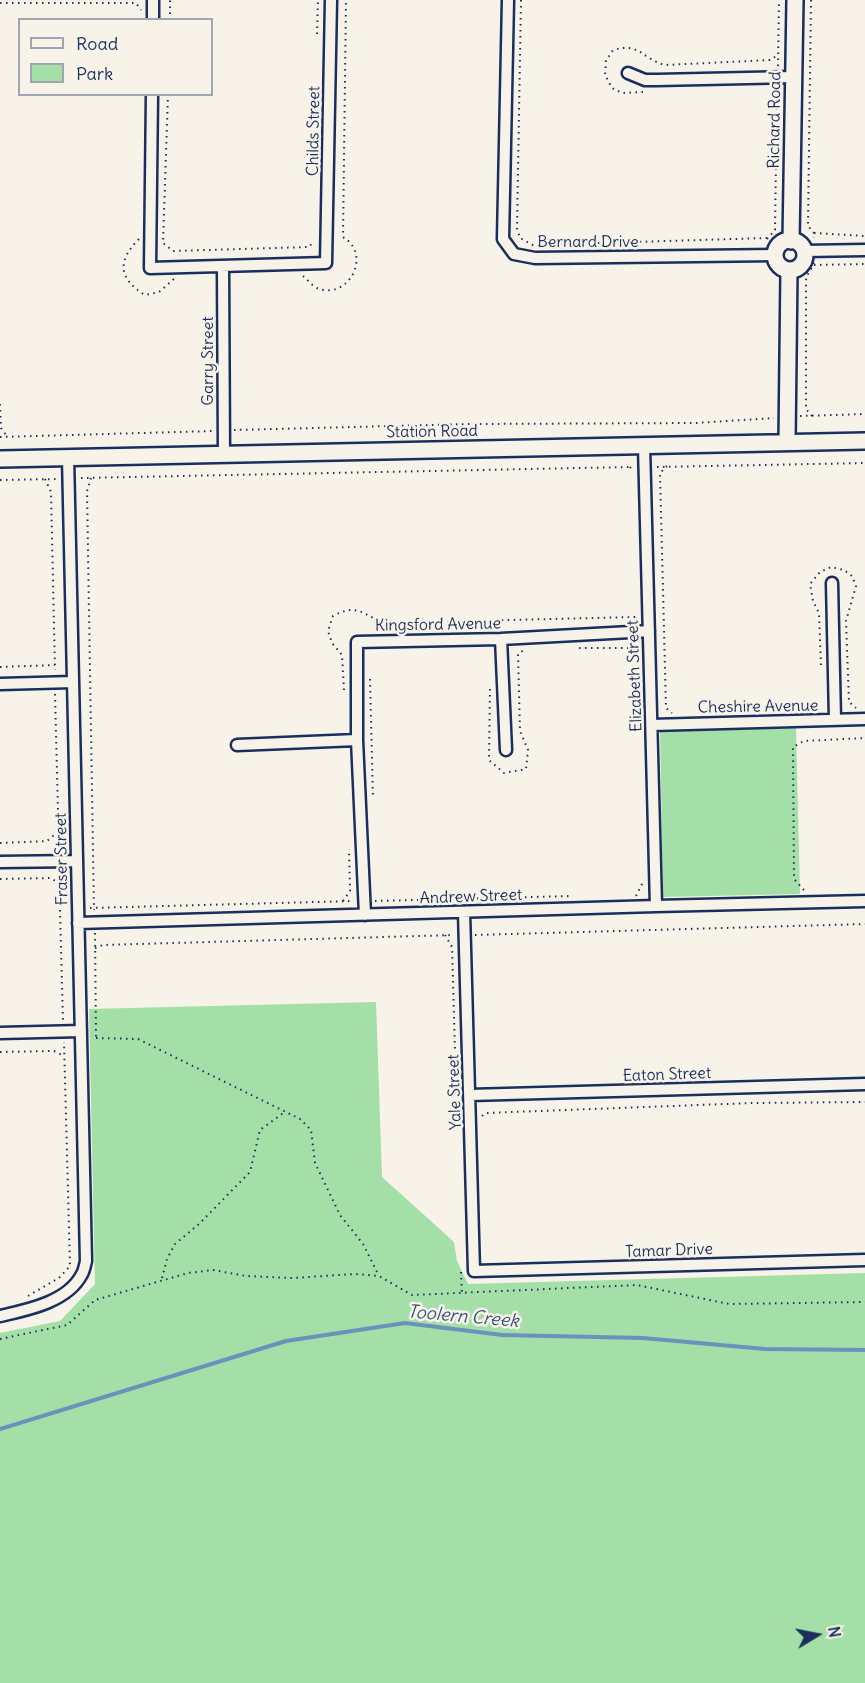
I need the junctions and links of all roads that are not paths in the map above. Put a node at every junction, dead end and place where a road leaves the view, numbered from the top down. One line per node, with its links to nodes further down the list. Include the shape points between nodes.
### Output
1 (153, 0): 5 (street)
2 (331, 0): 13 (street, Childs Street, via 326,263)
3 (508, 0): 12 (street, Bernard Drive, via 503,239 514,254 535,258)
4 (795, 0): 7 (street, Richard Road)
5 (153, 18)
6 (628, 73): 7 (street, via 645,80)
7 (794, 77): 9 (street, Richard Road)
8 (152, 96): 13 (street, via 150,268)
9 (792, 241): 11 (street); 12 (street, via 783,243)
10 (865, 250): 11 (street)
11 (809, 251): 14 (street, via 802,264)
12 (771, 255): 14 (street)
13 (223, 267): 18 (street, Garry Street)
14 (789, 270): 16 (street)
15 (865, 441): 16 (street, Station Road)
16 (787, 442): 17 (street, Station Road)
17 (644, 446): 18 (street, Station Road); 22 (street, Elizabeth Street)
18 (224, 455): 19 (street, Station Road)
19 (68, 457): 20 (street, Station Road); 24 (street, Fraser Street)
20 (0, 459)
21 (832, 583): 27 (street)
22 (649, 631): 23 (street, Kingsford Avenue); 28 (street, Elizabeth Street)
23 (501, 639): 29 (street, Kingsford Avenue, via 357,642); 31 (street)
24 (73, 682): 25 (street); 32 (street, Fraser Street)
25 (0, 684)
26 (865, 719): 27 (street, Cheshire Avenue)
27 (835, 720): 28 (street, Cheshire Avenue)
28 (652, 725): 35 (street, Elizabeth Street)
29 (357, 740): 30 (street); 37 (street, Kingsford Avenue)
30 (237, 745)
31 (506, 750)
32 (77, 861): 33 (street); 38 (street, Fraser Street)
33 (0, 862)
34 (865, 902): 35 (street, Andrew Street)
35 (656, 906): 36 (street, Andrew Street)
36 (464, 912): 37 (street, Andrew Street); 42 (street, Yale Street)
37 (365, 915): 38 (street, Andrew Street)
38 (78, 923): 40 (street, Fraser Street)
39 (0, 1033): 40 (street)
40 (81, 1035): 45 (street, Fraser Street, via 86,1261 82,1275 50,1303)
41 (865, 1084): 42 (street, Eaton Street)
42 (475, 1095): 44 (street, Yale Street)
43 (865, 1260): 44 (street, Tamar Drive)
44 (474, 1271)
45 (0, 1316)

